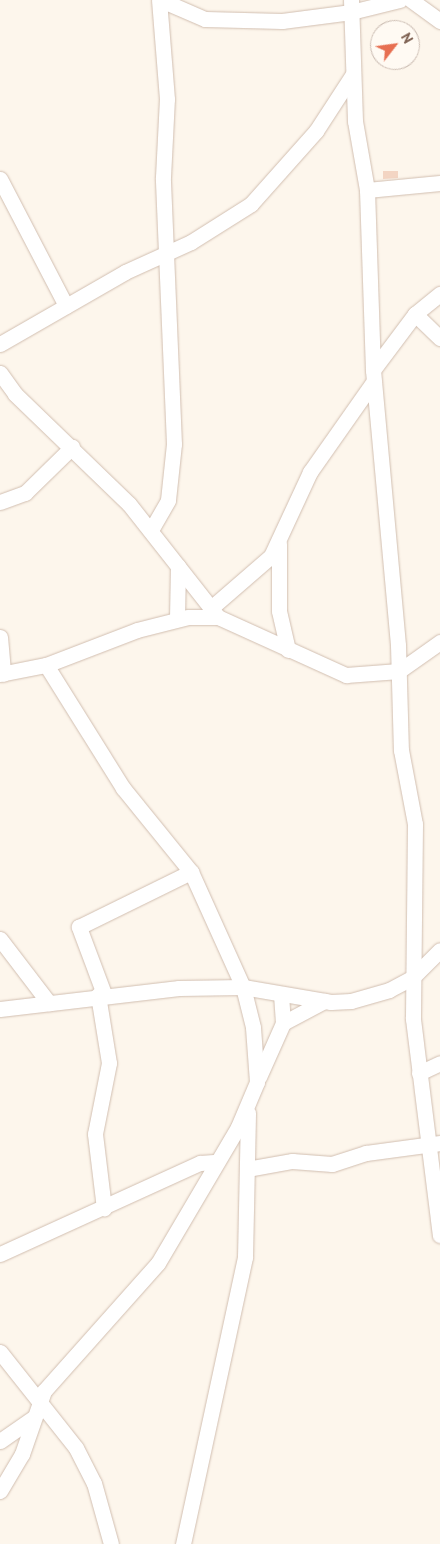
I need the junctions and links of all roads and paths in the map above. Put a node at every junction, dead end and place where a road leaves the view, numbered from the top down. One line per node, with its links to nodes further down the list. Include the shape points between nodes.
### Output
1 (160, 0): 5 (street, via 205,18 282,21); 11 (street, via 167,99 162,140)
2 (400, 0): 4 (street)
3 (411, 0): 6 (street)
4 (374, 3): 5 (street)
5 (351, 6): 7 (street)
6 (440, 21)
7 (353, 74): 10 (street, via 355,121); 11 (street, via 316,131 267,190 218,226)
8 (0, 179): 13 (street)
9 (440, 183): 10 (street)
10 (367, 190): 18 (street)
11 (166, 255): 13 (street, via 126,272); 21 (street, via 172,480 168,500)
12 (440, 294): 14 (street)
13 (66, 306): 16 (street)
14 (415, 314): 15 (street); 18 (street)
15 (440, 338)
16 (0, 344)
17 (0, 373): 19 (street, via 15,394)
18 (374, 376): 22 (street, via 310,472); 30 (street)
19 (72, 447): 20 (street, via 25,493); 21 (street)
20 (0, 502)
21 (151, 530): 23 (street)
22 (279, 542): 24 (street, via 271,556); 28 (street, via 279,611)
23 (178, 566): 24 (street); 25 (street)
24 (214, 612): 25 (street); 28 (street)
25 (177, 618): 29 (street)
26 (0, 637): 31 (street)
27 (440, 642): 30 (street)
28 (288, 650): 30 (street, via 346,675)
29 (46, 665): 31 (street); 32 (street, via 123,788)
30 (399, 671): 35 (street, via 401,750 417,853)
31 (2, 674)
32 (191, 872): 36 (street); 37 (street, via 78,927)
33 (0, 938): 40 (street)
34 (440, 950): 35 (street)
35 (413, 977): 39 (street, via 376,997); 44 (street)
36 (243, 987): 37 (street); 38 (street); 45 (street, via 253,1027)
37 (101, 994): 40 (street); 50 (street, via 109,1063 95,1134)
38 (281, 994): 39 (street); 42 (street)
39 (324, 1001): 42 (street)
40 (48, 1003): 41 (street)
41 (0, 1009)
42 (283, 1023): 45 (street)
43 (440, 1063): 44 (street)
44 (419, 1073): 47 (street)
45 (257, 1082): 46 (street)
46 (248, 1107): 48 (street); 49 (street)
47 (435, 1143): 49 (street, via 332,1164 292,1161); 51 (street)
48 (214, 1162): 50 (street, via 200,1163); 54 (street, via 158,1263 50,1383)
49 (247, 1169): 59 (street, via 245,1257)
50 (104, 1208): 52 (street)
51 (440, 1236)
52 (0, 1254)
53 (0, 1352): 54 (street)
54 (40, 1404): 55 (street); 58 (street, via 76,1448 94,1483)
55 (33, 1418): 56 (street); 57 (street, via 22,1454)
56 (0, 1441)
57 (0, 1491)
58 (111, 1544)
59 (183, 1544)

